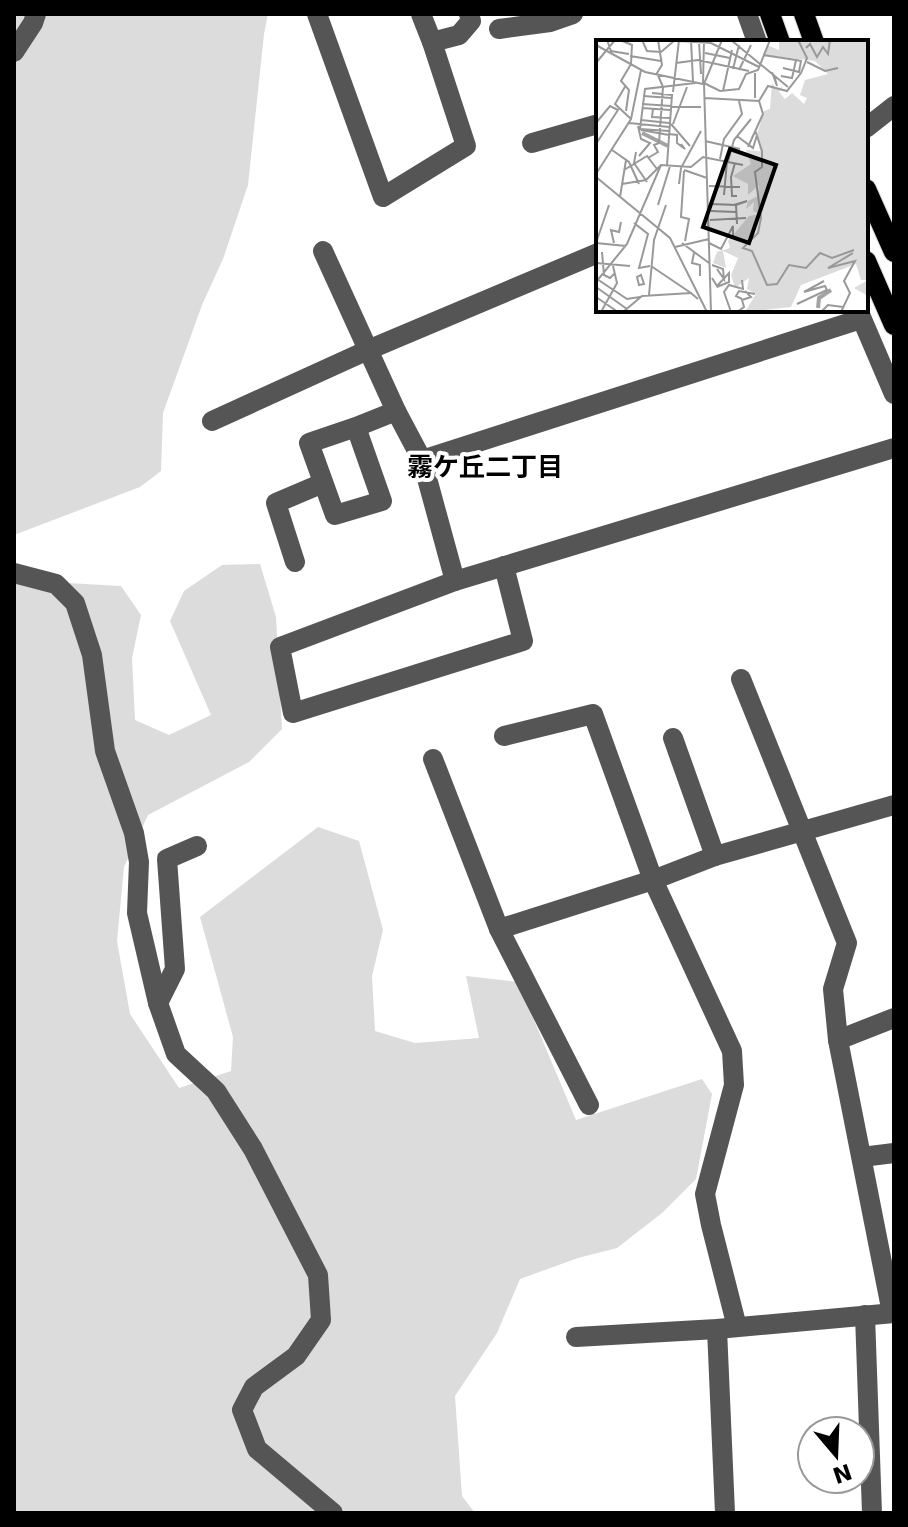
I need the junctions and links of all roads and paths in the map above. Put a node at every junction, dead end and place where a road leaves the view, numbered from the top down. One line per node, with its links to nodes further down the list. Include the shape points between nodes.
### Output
1 (36, 14): 14 (street)
2 (317, 14): 13 (street, via 383,197 466,146)
3 (421, 14): 13 (street)
4 (469, 14): 13 (street, via 471,21 459,35)
5 (573, 14): 9 (street)
6 (747, 14): 10 (street)
7 (770, 14): 11 (main road)
8 (805, 14): 12 (main road)
9 (499, 29)
10 (756, 40)
11 (779, 40)
12 (813, 40)
13 (432, 42)
14 (14, 52)
15 (894, 106): 17 (street)
16 (596, 125): 18 (street)
17 (868, 126)
18 (532, 143)
19 (868, 194): 21 (main road)
20 (323, 251): 26 (street)
21 (894, 252)
22 (596, 254): 26 (street)
23 (868, 266): 25 (main road)
24 (860, 315): 27 (street); 32 (street)
25 (894, 325)
26 (368, 350): 28 (street); 29 (street)
27 (894, 394)
28 (396, 411): 30 (street); 32 (street)
29 (212, 421)
30 (356, 427): 33 (street, via 309,443); 33 (street, via 382,501 335,515)
31 (894, 448): 35 (street)
32 (422, 460): 37 (street)
33 (323, 483): 34 (street, via 276,503)
34 (295, 562)
35 (504, 566): 37 (street); 37 (street, via 523,641 293,713 280,647)
36 (14, 573): 48 (street, via 56,584 75,603 92,655 105,751 134,833 137,913)
37 (455, 581)
38 (741, 679): 43 (street)
39 (504, 736): 46 (street, via 593,714)
40 (673, 738): 45 (street)
41 (433, 759): 47 (street)
42 (894, 805): 43 (street)
43 (801, 832): 45 (street); 50 (street, via 847,943 833,989)
44 (197, 846): 48 (street, via 167,859 175,969)
45 (715, 856): 46 (street)
46 (653, 880): 47 (street); 56 (street, via 732,1051 734,1085 705,1194)
47 (499, 929): 51 (street)
48 (158, 1003): 58 (street, via 176,1054 216,1091 318,1275 321,1320 296,1356 254,1387 242,1410 257,1449)
49 (894, 1018): 50 (street)
50 (838, 1040): 53 (street)
51 (589, 1105)
52 (894, 1153): 53 (street)
53 (862, 1157): 54 (street)
54 (893, 1313): 55 (street)
55 (865, 1315): 56 (street); 60 (street)
56 (727, 1328): 57 (street); 59 (street)
57 (576, 1337)
58 (333, 1513)
59 (725, 1513)
60 (872, 1513)

